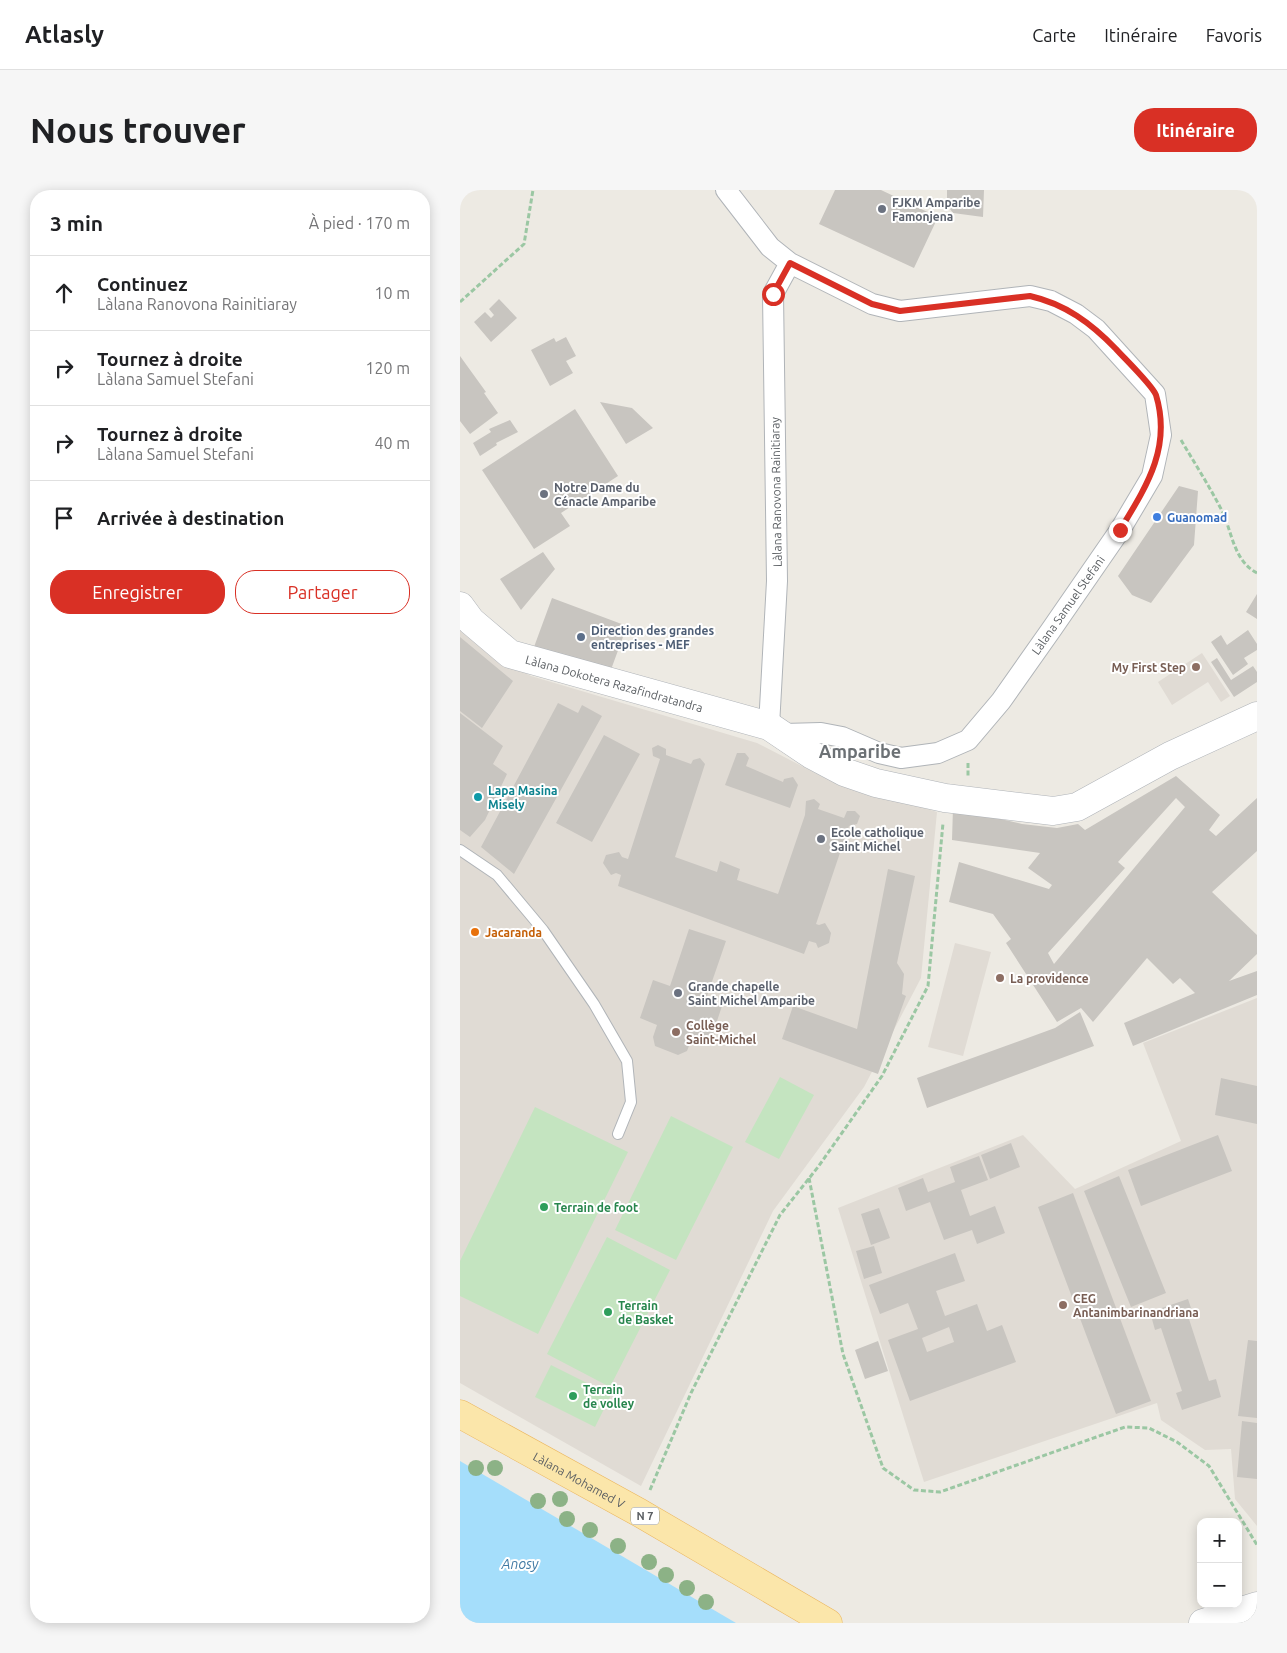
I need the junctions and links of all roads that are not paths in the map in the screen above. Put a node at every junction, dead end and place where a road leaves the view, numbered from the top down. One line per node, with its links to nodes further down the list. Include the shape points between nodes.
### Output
1 (726, 190): 2 (street, Làlana Samuel Stefani, via 770,247)
2 (790, 263): 5 (street, Làlana Ranovona Rainitiaray, via 773,294); 5 (street, Làlana Samuel Stefani, via 872,304 900,311 1030,296 1051,300 1096,329 1155,394 1161,435 1152,476 1120,530 1001,701 968,740 938,754 901,758 842,737)
3 (460, 606): 5 (street, Làlana Dokotera Razafindratandra, via 471,621 510,654)
4 (1257, 716): 5 (street, via 1170,756 1077,807 1053,811 957,799 876,783 844,772)
5 (777, 730)
6 (460, 850): 7 (lane, via 496,875 544,930 594,1004 627,1061 631,1102)
7 (618, 1134)
8 (460, 1414): 10 (main road, Làlana Mohamed V / N 7, via 640,1513)
9 (1246, 1614): 11 (street)
10 (828, 1623)
11 (1203, 1623)

